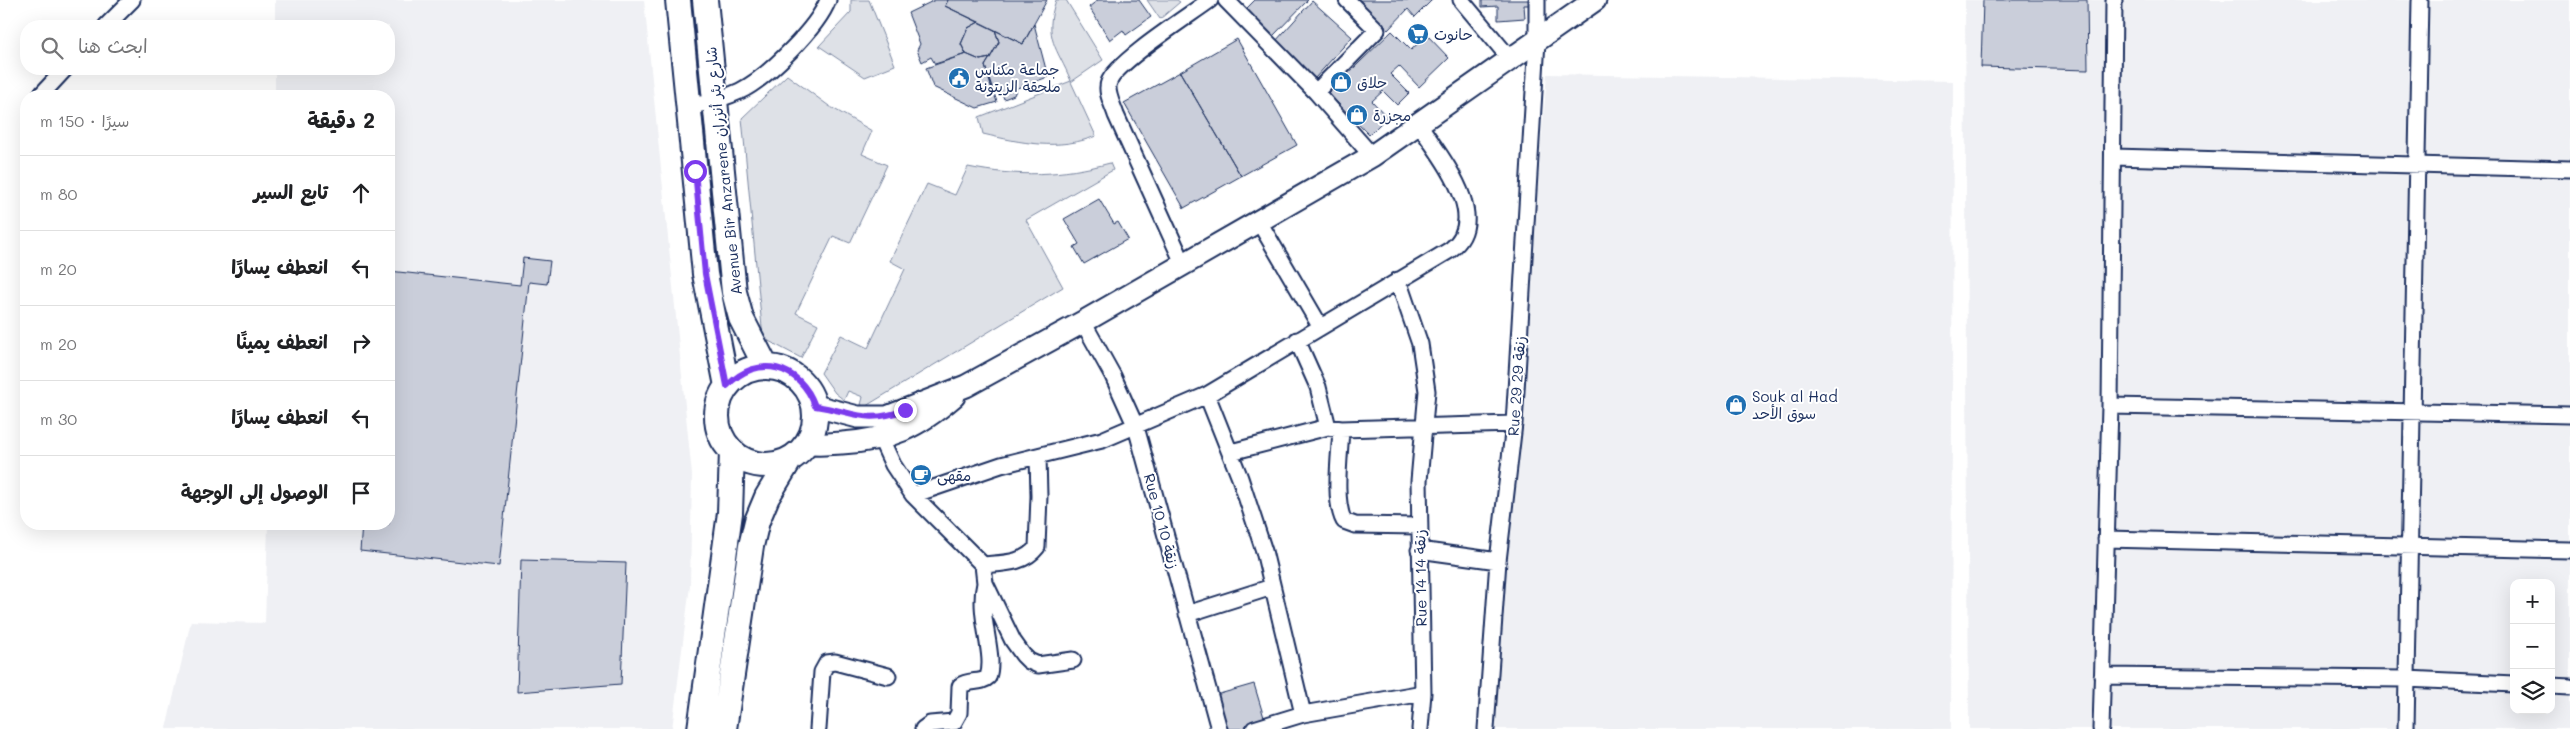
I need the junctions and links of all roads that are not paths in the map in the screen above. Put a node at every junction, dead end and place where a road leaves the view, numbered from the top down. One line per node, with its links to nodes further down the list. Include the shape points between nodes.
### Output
1 (132, 0): 13 (street)
2 (678, 0): 20 (main road, Avenue Bir Anzarene شارع بئر أنزران)
3 (705, 0): 19 (main road, Avenue Bir Anzarene شارع بئر أنزران)
4 (828, 0): 19 (street, via 823,14 772,67 742,90)
5 (1210, 0): 27 (street, via 1132,57 1109,82 1116,115)
6 (1226, 0): 18 (street)
7 (1347, 0): 18 (street, via 1377,30)
8 (1461, 0): 15 (street)
9 (1536, 0): 14 (street, Rue 29 زنقة 29)
10 (1595, 0): 14 (street)
11 (2114, 0): 23 (street)
12 (2420, 0): 24 (street)
13 (112, 20)
14 (1537, 41): 15 (street); 40 (street, Rue 29 زنقة 29)
15 (1511, 60): 21 (street)
16 (59, 75): 17 (street)
17 (46, 90)
18 (1316, 92): 22 (street)
19 (714, 102): 20 (street); 32 (main road, Avenue Bir Anzarene شارع بئر أنزران, via 734,292 741,318)
20 (688, 106): 33 (main road, Avenue Bir Anzarene شارع بئر أنزران, via 705,274)
21 (1419, 124): 22 (street); 28 (street, via 1460,191 1467,210 1467,222 1456,245)
22 (1372, 156): 26 (street)
23 (2113, 157): 24 (street); 37 (street)
24 (2418, 164): 25 (street); 38 (street)
25 (2570, 169)
26 (1258, 220): 27 (street); 30 (street)
27 (1183, 264): 29 (street)
28 (1398, 280): 30 (street); 42 (street, Rue 14 زنقة 14, via 1420,344 1427,391)
29 (1083, 322): 34 (street); 41 (street, Rue 10 زنقة 10)
30 (1320, 326): 31 (street)
31 (1298, 340): 35 (street); 43 (street)
32 (766, 367): 33 (main road, via 748,370); 36 (main road, via 792,374 802,382)
33 (727, 386): 46 (main road, via 717,420)
34 (966, 386): 36 (street, via 887,417 858,417); 44 (street, via 930,415)
35 (1207, 395): 41 (street); 47 (street)
36 (815, 406): 45 (main road, via 813,431)
37 (2110, 406): 38 (street); 52 (street)
38 (2412, 412): 39 (street); 53 (street)
39 (2570, 415)
40 (1514, 424): 42 (street); 56 (street, Rue 29 زنقة 29)
41 (1136, 427): 48 (street, via 1102,440); 60 (street, Rue 10 زنقة 10)
42 (1425, 427): 43 (street); 51 (street, Rue 14 زنقة 14, via 1419,481)
43 (1335, 428): 47 (street); 51 (street, via 1340,512 1344,521 1355,525)
44 (881, 439): 45 (street); 50 (street, via 893,465)
45 (808, 443): 49 (main road)
46 (732, 451): 49 (main road, via 745,460 760,464); 70 (main road, via 730,513)
47 (1231, 452): 59 (street, via 1264,551)
48 (1038, 456): 50 (street, via 1001,465); 57 (street, via 1037,547 1026,558 1015,562)
49 (790, 459): 71 (main road, via 767,496 757,521)
50 (914, 495): 57 (street)
51 (1419, 526): 54 (street, Rue 14 زنقة 14)
52 (2106, 539): 53 (street); 63 (street)
53 (2410, 546): 55 (street); 64 (street)
54 (1419, 550): 56 (street); 68 (street, Rue 14 زنقة 14)
55 (2570, 550)
56 (1498, 561): 77 (street, Rue 29 زنقة 29)
57 (983, 565): 58 (street)
58 (985, 583): 61 (street, via 1013,641 1029,661 1046,665); 73 (street, via 981,598 989,657 988,677 984,681 960,686 959,712 954,722 930,724)
59 (1272, 587): 60 (street); 69 (street)
60 (1187, 614): 74 (street, Rue 10 زنقة 10)
61 (1073, 660)
62 (888, 676): 72 (street, via 835,662 827,663 822,672)
63 (2102, 676): 64 (street); 78 (street)
64 (2406, 679): 65 (street); 79 (street)
65 (2510, 684)
66 (2555, 686): 67 (street)
67 (2570, 687)
68 (1423, 693): 69 (street); 76 (street, Rue 14 زنقة 14)
69 (1303, 714): 75 (street)
70 (700, 729)
71 (724, 729)
72 (818, 729)
73 (923, 729)
74 (1219, 729)
75 (1254, 729)
76 (1420, 729)
77 (1486, 729)
78 (2101, 729)
79 (2406, 729)

